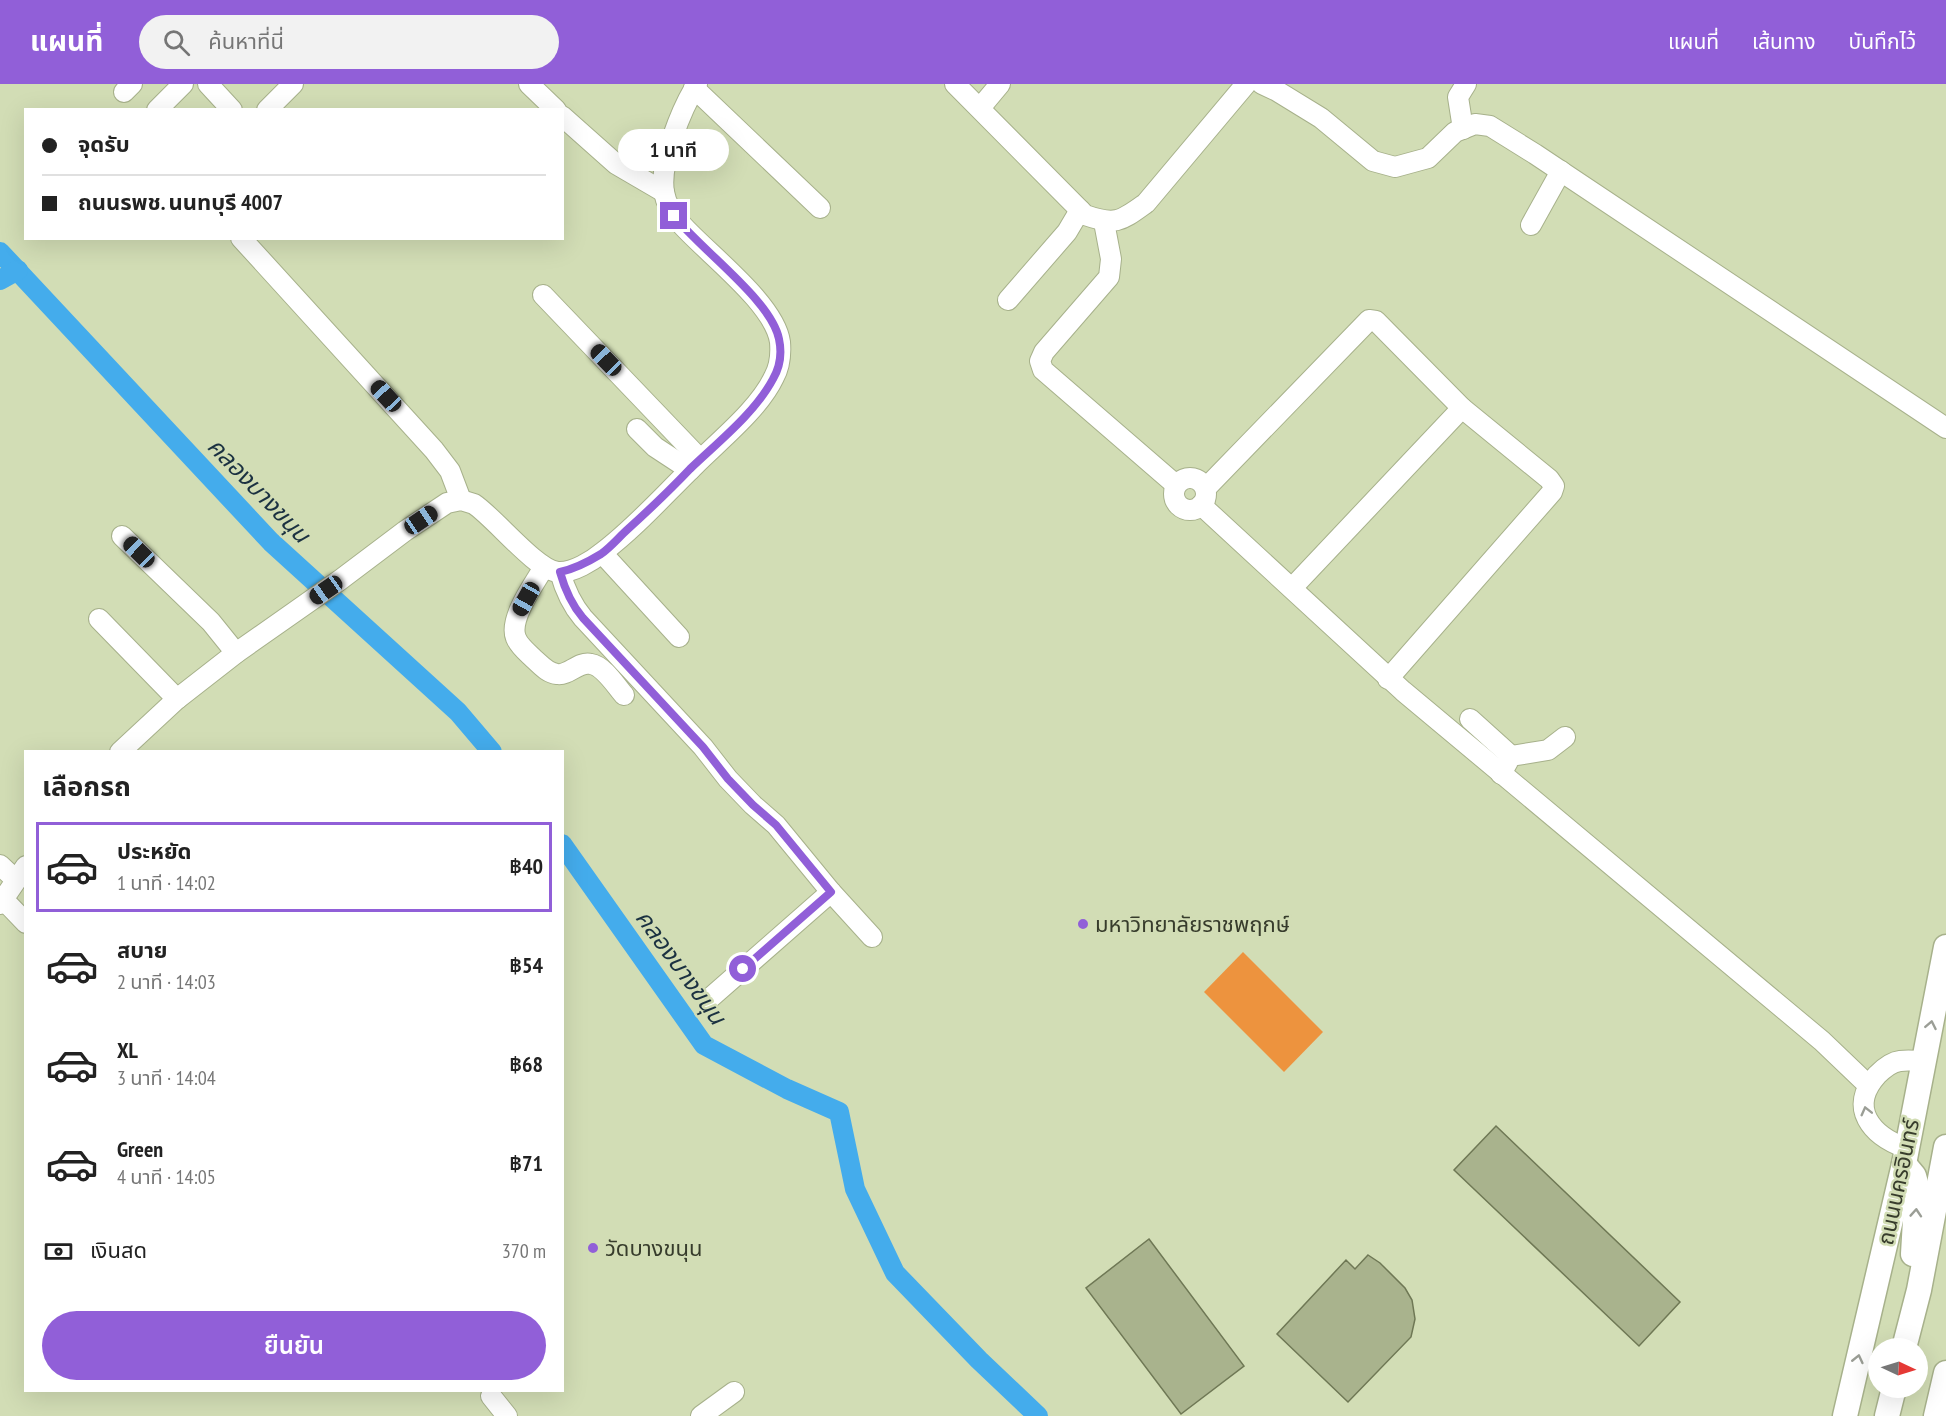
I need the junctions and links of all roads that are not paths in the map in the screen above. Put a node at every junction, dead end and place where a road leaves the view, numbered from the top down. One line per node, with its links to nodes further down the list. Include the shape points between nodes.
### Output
1 (183, 84): 11 (street)
2 (208, 84): 12 (street)
3 (293, 84): 13 (street)
4 (530, 84): 14 (street)
5 (955, 84): 15 (street)
6 (1000, 84): 15 (street)
7 (1245, 84): 22 (street, via 1146,203 1128,216)
8 (1262, 84): 17 (street, via 1321,118 1373,161 1395,167 1428,158)
9 (1466, 84): 17 (street, via 1458,97)
10 (696, 86): 19 (street, via 671,144); 20 (street)
11 (159, 108)
12 (230, 108)
13 (269, 108)
14 (554, 108)
15 (980, 108): 21 (street)
16 (564, 118): 19 (street, via 616,165)
17 (1463, 129): 18 (street, via 1475,124 1490,126)
18 (1561, 171): 23 (street); 28 (street)
19 (664, 192): 30 (street, via 682,225 766,311 780,341 780,360 765,392)
20 (820, 208)
21 (1080, 210): 22 (street); 26 (street, via 1067,232)
22 (1104, 222): 31 (street, via 1111,259 1109,277 1044,352 1040,361 1043,370 1176,485 1173,492 1178,506 1192,510)
23 (1531, 225)
24 (243, 240): 32 (street, via 434,450 450,471)
25 (543, 295): 30 (street)
26 (1008, 300)
27 (1462, 408): 31 (street, via 1376,321 1369,320); 36 (street); 40 (street, via 1554,486)
28 (1946, 427)
29 (637, 429): 30 (street, via 655,447)
30 (695, 465): 34 (street)
31 (1204, 497): 36 (street)
32 (461, 500): 35 (street, via 481,508); 39 (street, via 447,504 405,531)
33 (122, 536): 39 (street, via 211,622)
34 (602, 553): 35 (street, via 575,568); 38 (street)
35 (552, 569): 41 (street, via 517,615 516,638 546,670 561,674 581,664 592,664); 50 (street, via 583,618 728,779 776,825)
36 (1292, 588): 40 (street)
37 (99, 619): 42 (street)
38 (679, 637)
39 (236, 652): 42 (street)
40 (1388, 678): 47 (street)
41 (624, 695)
42 (177, 699): 45 (street)
43 (1470, 719): 46 (street)
44 (1565, 736): 46 (street, via 1548,750)
45 (122, 750)
46 (1511, 756): 47 (street)
47 (1501, 774): 57 (street, via 1822,1041)
48 (0, 865): 49 (street)
49 (21, 873): 51 (street)
50 (831, 892): 53 (street); 55 (street)
51 (1, 900): 52 (street)
52 (24, 920)
53 (872, 938)
54 (1946, 946): 56 (main road, ถนนนครอินทร์, one-way to 54)
55 (709, 999)
56 (1924, 1061): 57 (street, via 1899,1061 1881,1070); 59 (main road, ถนนนครอินทร์)
57 (1868, 1085): 59 (street, one-way to 57, via 1865,1116 1863,1104)
58 (1946, 1146): 60 (main road, ถนนนครอินทร์)
59 (1905, 1156): 60 (main road, one-way to 59, via 1912,1272 1917,1187); 68 (main road, ถนนนครอินทร์, one-way to 59)
60 (1919, 1290): 61 (main road, ถนนนครอินทร์)
61 (1907, 1338)
62 (1946, 1373): 70 (main road)
63 (734, 1392): 67 (street)
64 (491, 1396): 66 (street)
65 (1892, 1398): 69 (main road)
66 (507, 1416)
67 (701, 1416)
68 (1845, 1416)
69 (1887, 1416)
70 (1936, 1416)

